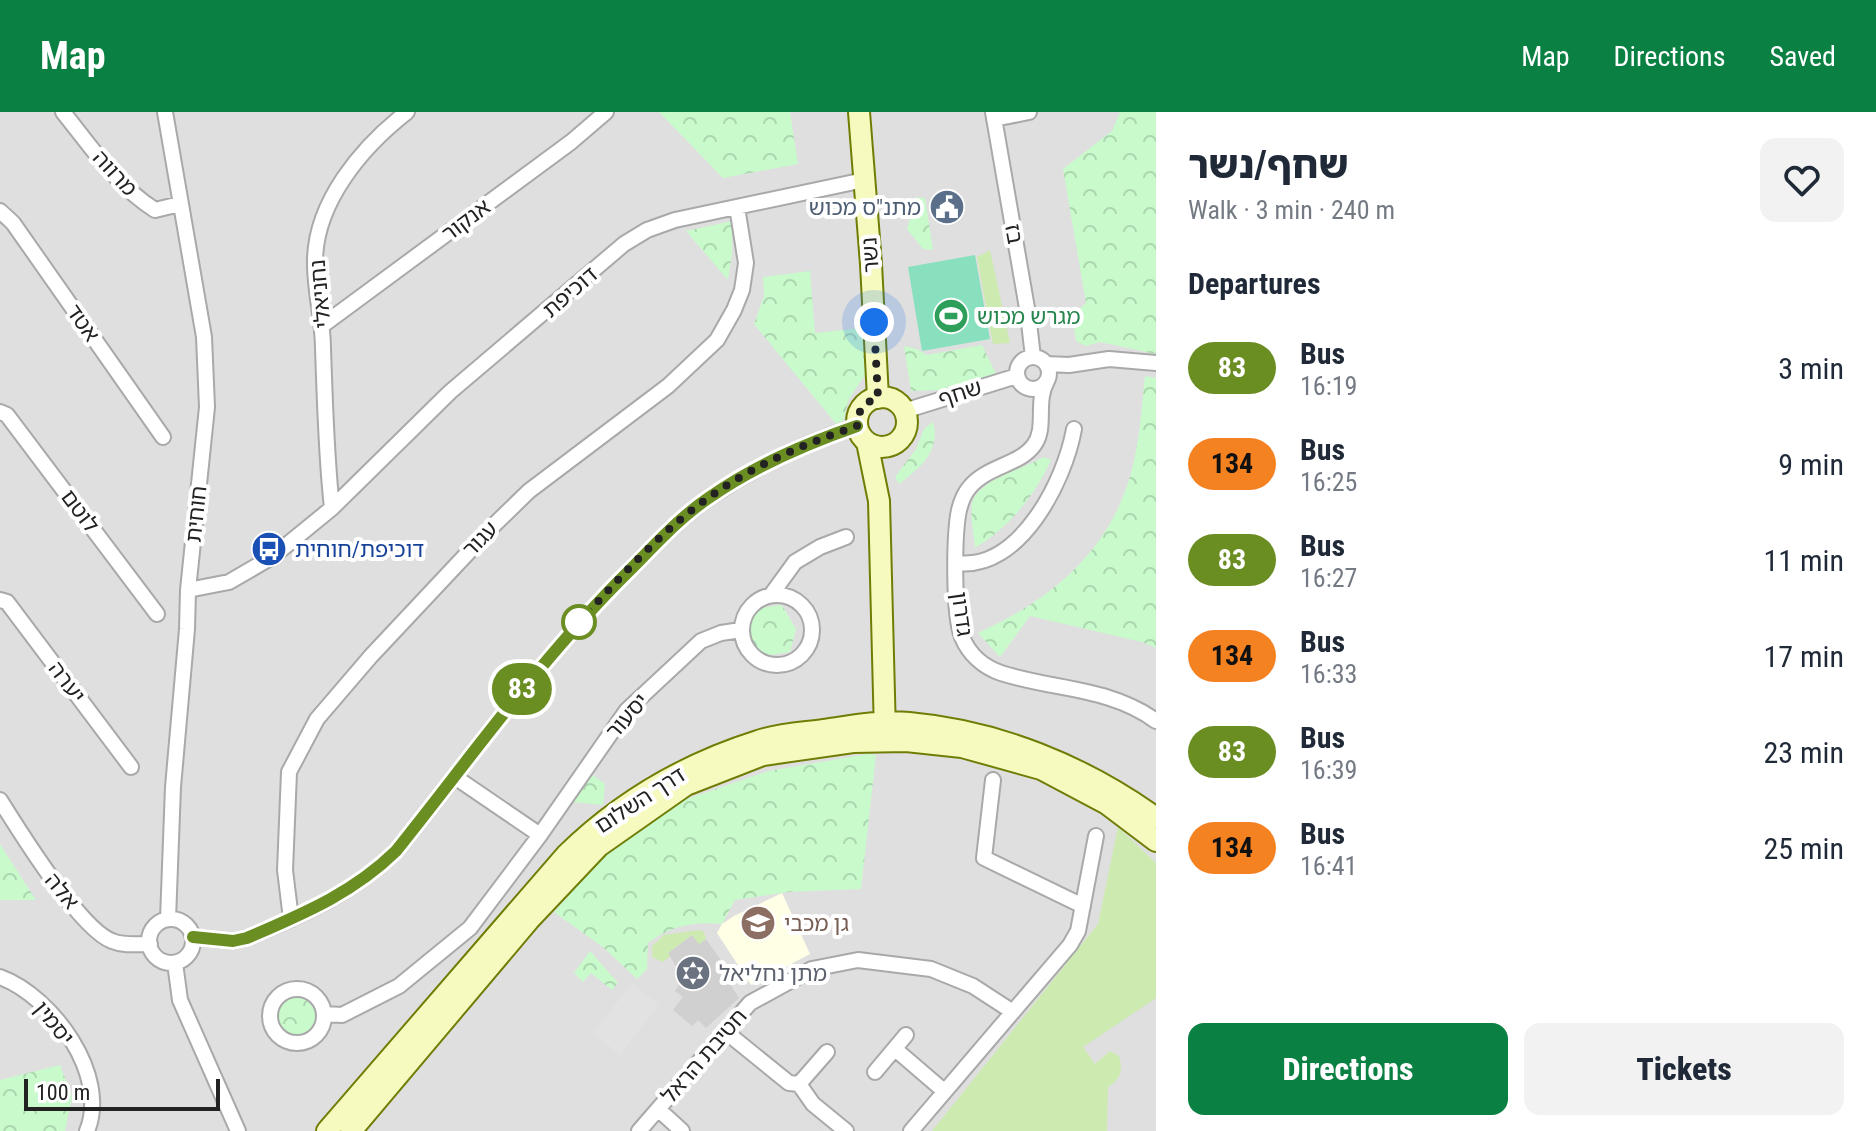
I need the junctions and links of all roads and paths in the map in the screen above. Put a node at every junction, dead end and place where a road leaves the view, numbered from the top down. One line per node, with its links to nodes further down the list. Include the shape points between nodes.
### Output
1 (63, 112): 9 (street, מרווה, via 133,196 155,210)
2 (165, 112): 9 (street, חוחית)
3 (407, 112): 12 (street, נחניאלי, via 344,178 327,210 316,240 315,264)
4 (606, 112): 12 (street, אנקור)
5 (859, 112): 8 (street, נשר)
6 (1029, 112): 7 (street)
7 (994, 116): 14 (street, בז, via 1028,314)
8 (864, 180): 10 (street, דוכיפת); 16 (street, נשר)
9 (180, 204): 28 (street, חוחית, via 204,337 207,407)
10 (737, 207): 25 (street, דוכיפת, via 675,220 624,244 450,392); 45 (street, עגור, via 746,263 742,290 717,340 668,386 529,491 317,719 289,772 285,870)
11 (0, 211): 22 (street, אטד)
12 (323, 325): 25 (street, נחניאלי)
13 (1156, 363): 14 (street, via 1109,359)
14 (1043, 370): 15 (street, שחף, via 1038,389); 15 (street, via 1020,364); 19 (street, גדרון)
15 (1021, 382): 17 (street, שחף); 19 (street)
16 (878, 398): 17 (street, via 893,400); 21 (street, via 860,411)
17 (904, 411): 23 (street, via 904,433)
18 (0, 412): 31 (street, לוטם)
19 (1040, 413): 27 (street, גדרון, via 1034,445 986,472 965,494 958,517)
20 (1074, 429): 27 (street, via 1061,473 1027,529 993,557)
21 (862, 434): 23 (street, via 878,446); 24 (street); 36 (street, via 827,435 765,463 674,525 555,648)
22 (163, 437)
23 (889, 445): 24 (street)
24 (879, 501): 34 (street)
25 (332, 508): 28 (street, דוכיפת, via 272,557 229,582)
26 (846, 537): 29 (street, via 795,562)
27 (957, 563): 33 (street, גדרון, via 960,630 984,665 999,673 1111,697)
28 (188, 590): 44 (street, חוחית)
29 (771, 595): 32 (street, via 751,606); 32 (street, via 798,601 808,613 812,625 806,651 794,662 767,665 746,648)
30 (0, 600): 35 (street, יערה, via 7,602)
31 (157, 614)
32 (741, 630): 40 (street, יסעור, via 701,641 627,710)
33 (1156, 721)
34 (884, 732): 39 (street, דרך השלום, via 906,722 964,731 1046,756 1119,791); 42 (street, דרך השלום, via 1041,769 1107,804); 62 (street, דרך השלום, via 760,740 680,771 614,812 566,855); 63 (street, דרך השלום, via 853,742 763,755 686,785 623,827 574,869)
35 (131, 767)
36 (455, 777): 40 (street); 45 (street, via 371,876)
37 (993, 780): 43 (street, via 984,858)
38 (0, 800): 47 (street, אלה, via 42,866 97,933 113,942)
39 (1156, 818)
40 (540, 835): 51 (street, יסעור, via 470,928 399,986 342,1015)
41 (1096, 836): 43 (street)
42 (1156, 841)
43 (1083, 906): 50 (street, via 1070,945)
44 (168, 919): 46 (street, via 187,925); 47 (street, via 152,931)
45 (291, 919): 46 (street, via 233,941)
46 (193, 937): 48 (street, via 187,956)
47 (150, 944): 48 (street, via 161,961)
48 (175, 963): 60 (street, via 180,1000)
49 (0, 977): 61 (street, יסמין, via 30,994 67,1033 94,1099)
50 (1013, 1012): 52 (street, חטיבת הראל, via 973,986 931,969 858,960 812,969 750,1003); 58 (street)
51 (325, 1014)
52 (726, 1032): 57 (street, via 789,1083); 59 (street, חטיבת הראל)
53 (906, 1035): 54 (street)
54 (895, 1049): 56 (street); 58 (street)
55 (827, 1052): 57 (street)
56 (875, 1072)
57 (799, 1084): 66 (street, via 813,1104)
58 (944, 1091): 67 (street)
59 (658, 1109): 64 (street, חטיבת הראל); 65 (street)
60 (238, 1130)
61 (87, 1131)
62 (327, 1131)
63 (351, 1131)
64 (639, 1131)
65 (682, 1131)
66 (846, 1131)
67 (911, 1131)

